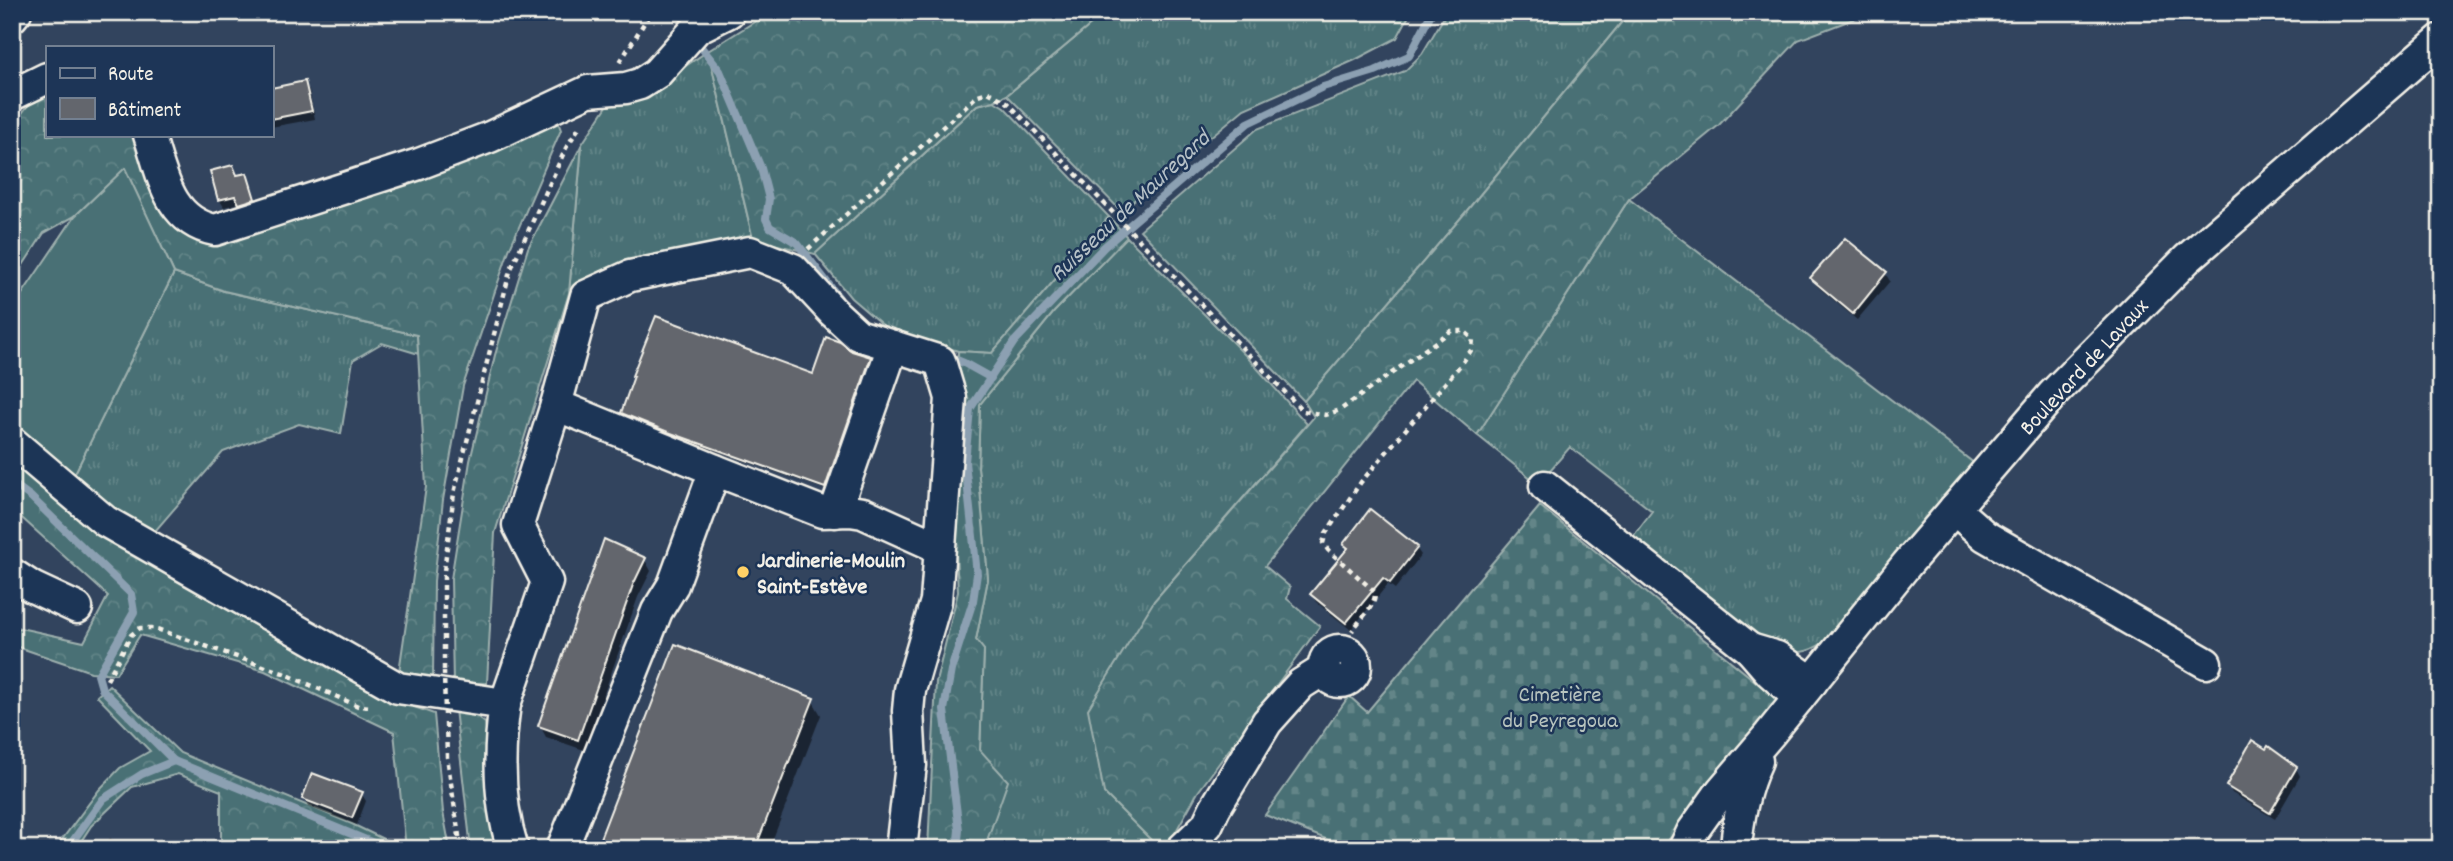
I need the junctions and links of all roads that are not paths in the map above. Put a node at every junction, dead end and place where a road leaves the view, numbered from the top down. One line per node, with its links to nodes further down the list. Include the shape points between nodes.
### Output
1 (16, 12): 3 (street)
2 (729, 12): 7 (street, via 697,28 657,73 640,84 588,91 419,164 215,230 192,223 178,209 160,173)
3 (12, 17)
4 (2441, 39): 13 (street, Boulevard de Lavaux, via 2187,258 2053,394)
5 (30, 86): 6 (street)
6 (12, 111)
7 (149, 136)
8 (893, 346): 9 (street, via 858,335 793,269 750,253 630,276 586,296); 14 (street); 15 (street, via 940,361 951,398)
9 (556, 405): 11 (street); 21 (street, via 518,525 547,582)
10 (12, 442): 21 (street, via 105,521 398,688)
11 (715, 471): 14 (street, via 822,512); 26 (street, via 673,585 657,611)
12 (1545, 486): 20 (street, via 1750,649 1770,671)
13 (1954, 509): 18 (street, via 1985,536); 20 (street, Boulevard de Lavaux)
14 (835, 512): 15 (street, via 863,513)
15 (939, 547): 27 (street, via 936,601 910,690 911,765)
16 (12, 574): 17 (street)
17 (77, 608)
18 (2206, 663)
19 (1325, 669): 28 (street, via 1301,684 1267,722 1207,825)
20 (1806, 690): 22 (street, Boulevard de Lavaux)
21 (505, 704): 25 (street, via 499,765)
22 (1769, 735): 23 (street, Boulevard de Lavaux); 24 (street, Boulevard de Lavaux, via 1746,784)
23 (1707, 811): 24 (street); 29 (street, Boulevard de Lavaux)
24 (1737, 838)
25 (513, 849)
26 (562, 849)
27 (901, 849)
28 (1182, 849)
29 (1684, 849)

